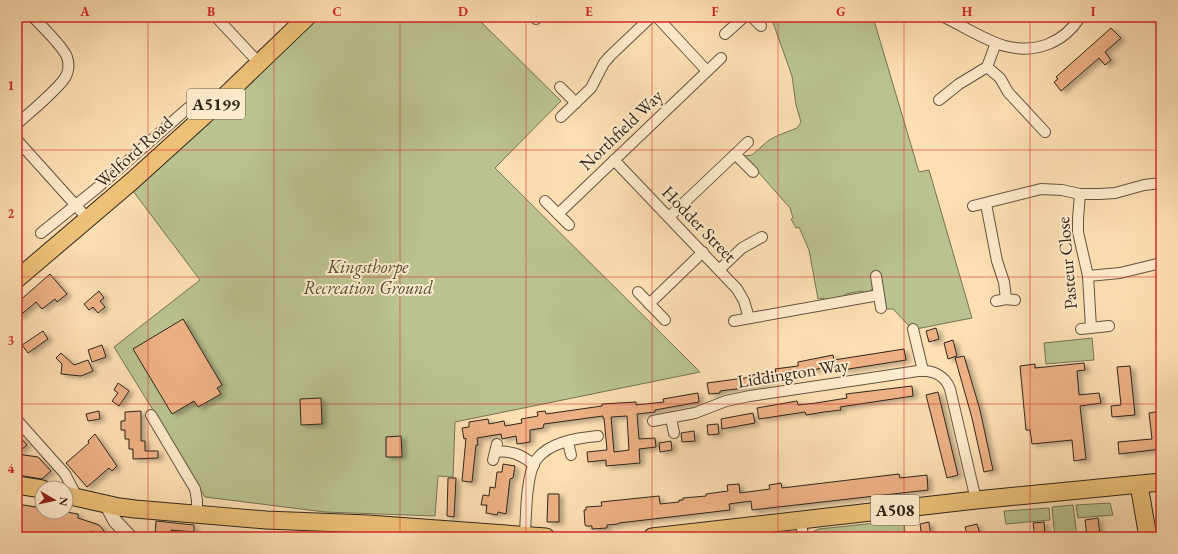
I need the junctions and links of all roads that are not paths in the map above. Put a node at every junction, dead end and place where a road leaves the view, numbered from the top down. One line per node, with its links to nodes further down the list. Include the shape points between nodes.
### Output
1 (33, 17): 24 (street, via 65,53 68,72 63,81)
2 (216, 17): 16 (street)
3 (307, 17): 16 (main road, Welford Road / A5199)
4 (651, 17): 21 (street, via 610,56 591,88)
5 (657, 17): 18 (street)
6 (744, 17): 13 (street)
7 (752, 17): 12 (street)
8 (944, 17): 14 (street)
9 (1080, 17): 14 (street, via 1061,38 1041,47 1020,48)
10 (1159, 17): 11 (street)
11 (1161, 19)
12 (761, 26)
13 (725, 34)
14 (996, 43): 17 (street)
15 (721, 58): 18 (street, Northfield Way)
16 (259, 63): 39 (main road, Welford Road / A5199, via 205,115)
17 (987, 66): 20 (street); 25 (street)
18 (707, 71): 29 (street, Northfield Way)
19 (560, 87): 21 (street)
20 (939, 100)
21 (576, 103): 23 (street)
22 (188, 108): 35 (street, Welford Road)
23 (561, 117)
24 (17, 124)
25 (1045, 132)
26 (17, 140): 35 (street)
27 (748, 142): 28 (street)
28 (735, 154): 30 (street); 38 (street)
29 (614, 160): 37 (street, Northfield Way); 38 (street, Hodder Street)
30 (753, 172)
31 (1161, 182): 32 (street, via 1115,193)
32 (1080, 194): 34 (street, via 1041,189); 47 (street, Pasteur Close, via 1079,239)
33 (545, 201): 37 (street)
34 (986, 204): 36 (street); 51 (street)
35 (76, 205): 39 (street); 41 (street, Welford Road)
36 (973, 206)
37 (558, 214): 40 (street)
38 (669, 217): 43 (street, Hodder Street)
39 (88, 219): 48 (main road, Welford Road / A5199)
40 (569, 225)
41 (41, 233)
42 (762, 237): 45 (street, via 742,248)
43 (703, 252): 45 (street, Hodder Street); 52 (street)
44 (1161, 263): 47 (street, via 1120,273)
45 (719, 270): 54 (street, Hodder Street, via 741,294)
46 (876, 276): 50 (street)
47 (1088, 276): 57 (street, Pasteur Close, via 1086,329)
48 (17, 278)
49 (638, 292): 52 (street)
50 (879, 295): 53 (street); 54 (street)
51 (1006, 300)
52 (649, 304): 55 (street)
53 (882, 308)
54 (749, 318): 56 (street)
55 (665, 320)
56 (734, 321)
57 (1109, 326)
58 (914, 329): 59 (street)
59 (923, 371): 61 (street, Liddington Way, via 761,394 726,401 702,411); 76 (street, Liddington Way, via 941,376 949,386)
60 (151, 415): 78 (street, via 195,489)
61 (671, 418): 63 (street, Liddington Way); 64 (street)
62 (17, 420): 70 (street, via 65,474)
63 (653, 421)
64 (674, 433)
65 (598, 436): 66 (street)
66 (568, 442): 68 (street); 69 (street, via 548,450)
67 (495, 452): 69 (street, via 516,453)
68 (571, 455)
69 (534, 465): 81 (street, via 529,487)
70 (67, 480)
71 (1161, 482): 73 (main road, A508)
72 (17, 484): 74 (main road)
73 (1139, 485): 76 (main road, A508); 85 (main road)
74 (34, 487)
75 (74, 497): 77 (main road)
76 (976, 500): 79 (main road, A508)
77 (106, 504): 78 (main road); 82 (street, via 115,522)
78 (197, 514): 80 (main road)
79 (802, 529): 84 (main road, A508)
80 (477, 534): 81 (main road)
81 (525, 535): 83 (main road)
82 (130, 537)
83 (546, 537)
84 (652, 537)
85 (1148, 537)

